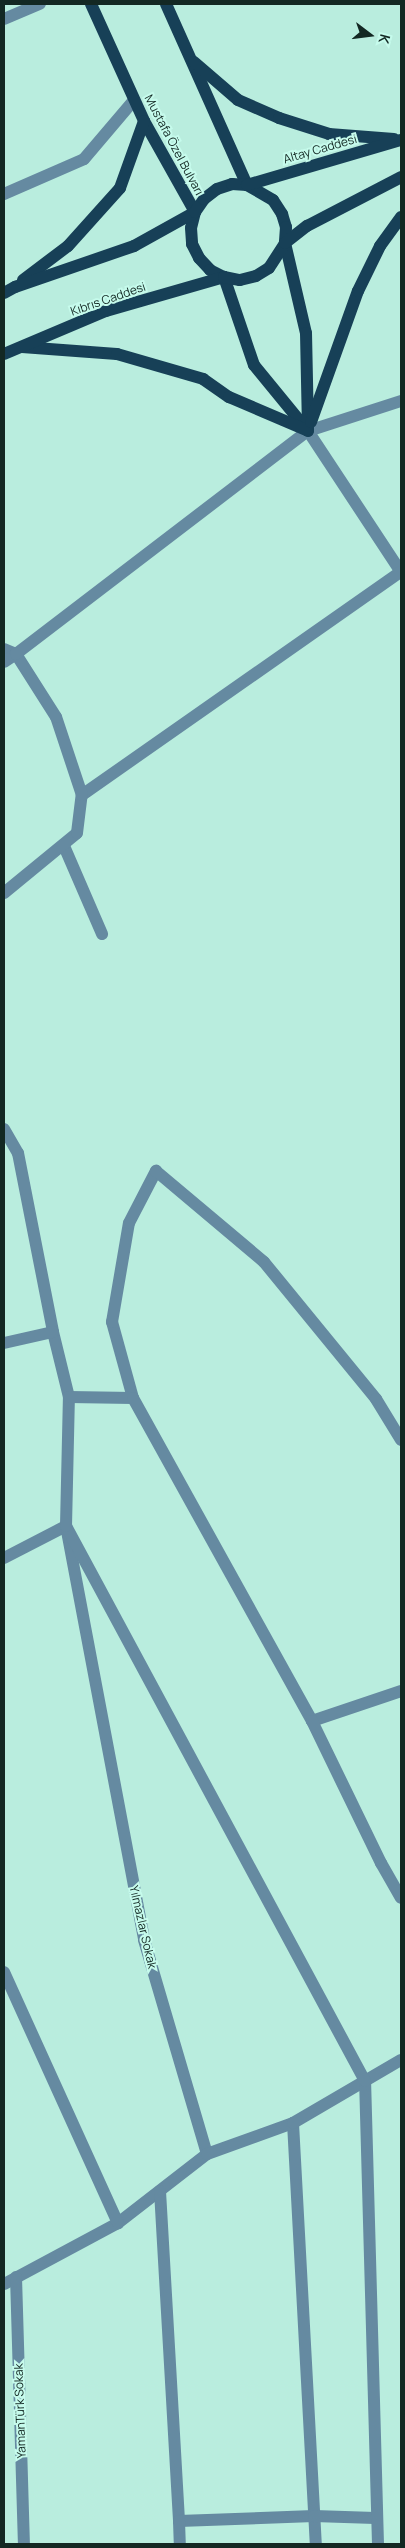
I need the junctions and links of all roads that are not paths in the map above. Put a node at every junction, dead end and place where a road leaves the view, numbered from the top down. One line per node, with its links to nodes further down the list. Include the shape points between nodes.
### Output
1 (40, 4): 4 (street)
2 (91, 4): 6 (main road, Mustafa Özel Bulvarı)
3 (166, 4): 5 (main road)
4 (4, 19)
5 (192, 60): 8 (main road, via 238,100 278,118 328,134); 10 (main road)
6 (134, 100): 7 (main road, Mustafa Özel Bulvarı); 11 (street, via 84,159)
7 (144, 122): 12 (main road, Mustafa Özel Bulvarı); 16 (main road, via 120,188 68,246)
8 (401, 140): 10 (main road, Altay Caddesi)
9 (401, 177): 14 (main road, via 307,226)
10 (247, 185): 12 (main road, via 232,184 217,189); 14 (main road, via 273,200 286,227)
11 (4, 194)
12 (195, 212): 15 (main road, Mustafa Özel Bulvarı, via 192,244 204,264); 16 (main road, via 134,246)
13 (401, 217): 21 (main road, via 380,246 358,291)
14 (284, 243): 15 (main road, via 274,263 256,276 240,280); 21 (main road, via 306,334)
15 (224, 277): 18 (main road, Kıbrıs Caddesi, via 106,311); 21 (main road, via 254,365)
16 (15, 286): 17 (main road)
17 (4, 294)
18 (19, 347): 19 (main road, Kıbrıs Caddesi); 21 (main road, via 118,354 203,379 229,397)
19 (4, 354)
20 (401, 401): 21 (street)
21 (308, 431): 22 (street); 24 (street)
22 (400, 572): 26 (street)
23 (4, 649): 24 (street)
24 (16, 654): 25 (street); 26 (street, via 56,717)
25 (4, 662)
26 (82, 795): 27 (street, via 77,833)
27 (64, 846): 28 (street); 29 (street)
28 (4, 894)
29 (102, 934)
30 (4, 1129): 31 (street, Yılmazlar Sokak, via 18,1153)
31 (53, 1332): 32 (street); 33 (street, Yılmazlar Sokak)
32 (5, 1346)
33 (70, 1397): 34 (street); 36 (street, Yılmazlar Sokak)
34 (132, 1398): 35 (street, via 112,1322 129,1223 156,1172 264,1262 376,1399); 39 (street)
35 (401, 1440)
36 (66, 1526): 37 (street); 43 (street); 45 (street, Yılmazlar Sokak, via 144,1940)
37 (4, 1558)
38 (401, 1691): 39 (street)
39 (312, 1721): 40 (street)
40 (401, 1898)
41 (4, 1972): 47 (street)
42 (401, 2060): 43 (street)
43 (365, 2081): 44 (street); 51 (street)
44 (293, 2123): 45 (street); 50 (street)
45 (207, 2154): 46 (street)
46 (160, 2191): 47 (street); 52 (street)
47 (118, 2223): 48 (street)
48 (16, 2277): 49 (street); 53 (street, YamanTürk Sokak)
49 (4, 2284)
50 (314, 2516): 51 (street); 52 (street); 55 (street)
51 (375, 2518): 56 (street)
52 (179, 2521): 54 (street)
53 (24, 2544)
54 (180, 2544)
55 (316, 2544)
56 (378, 2544)

